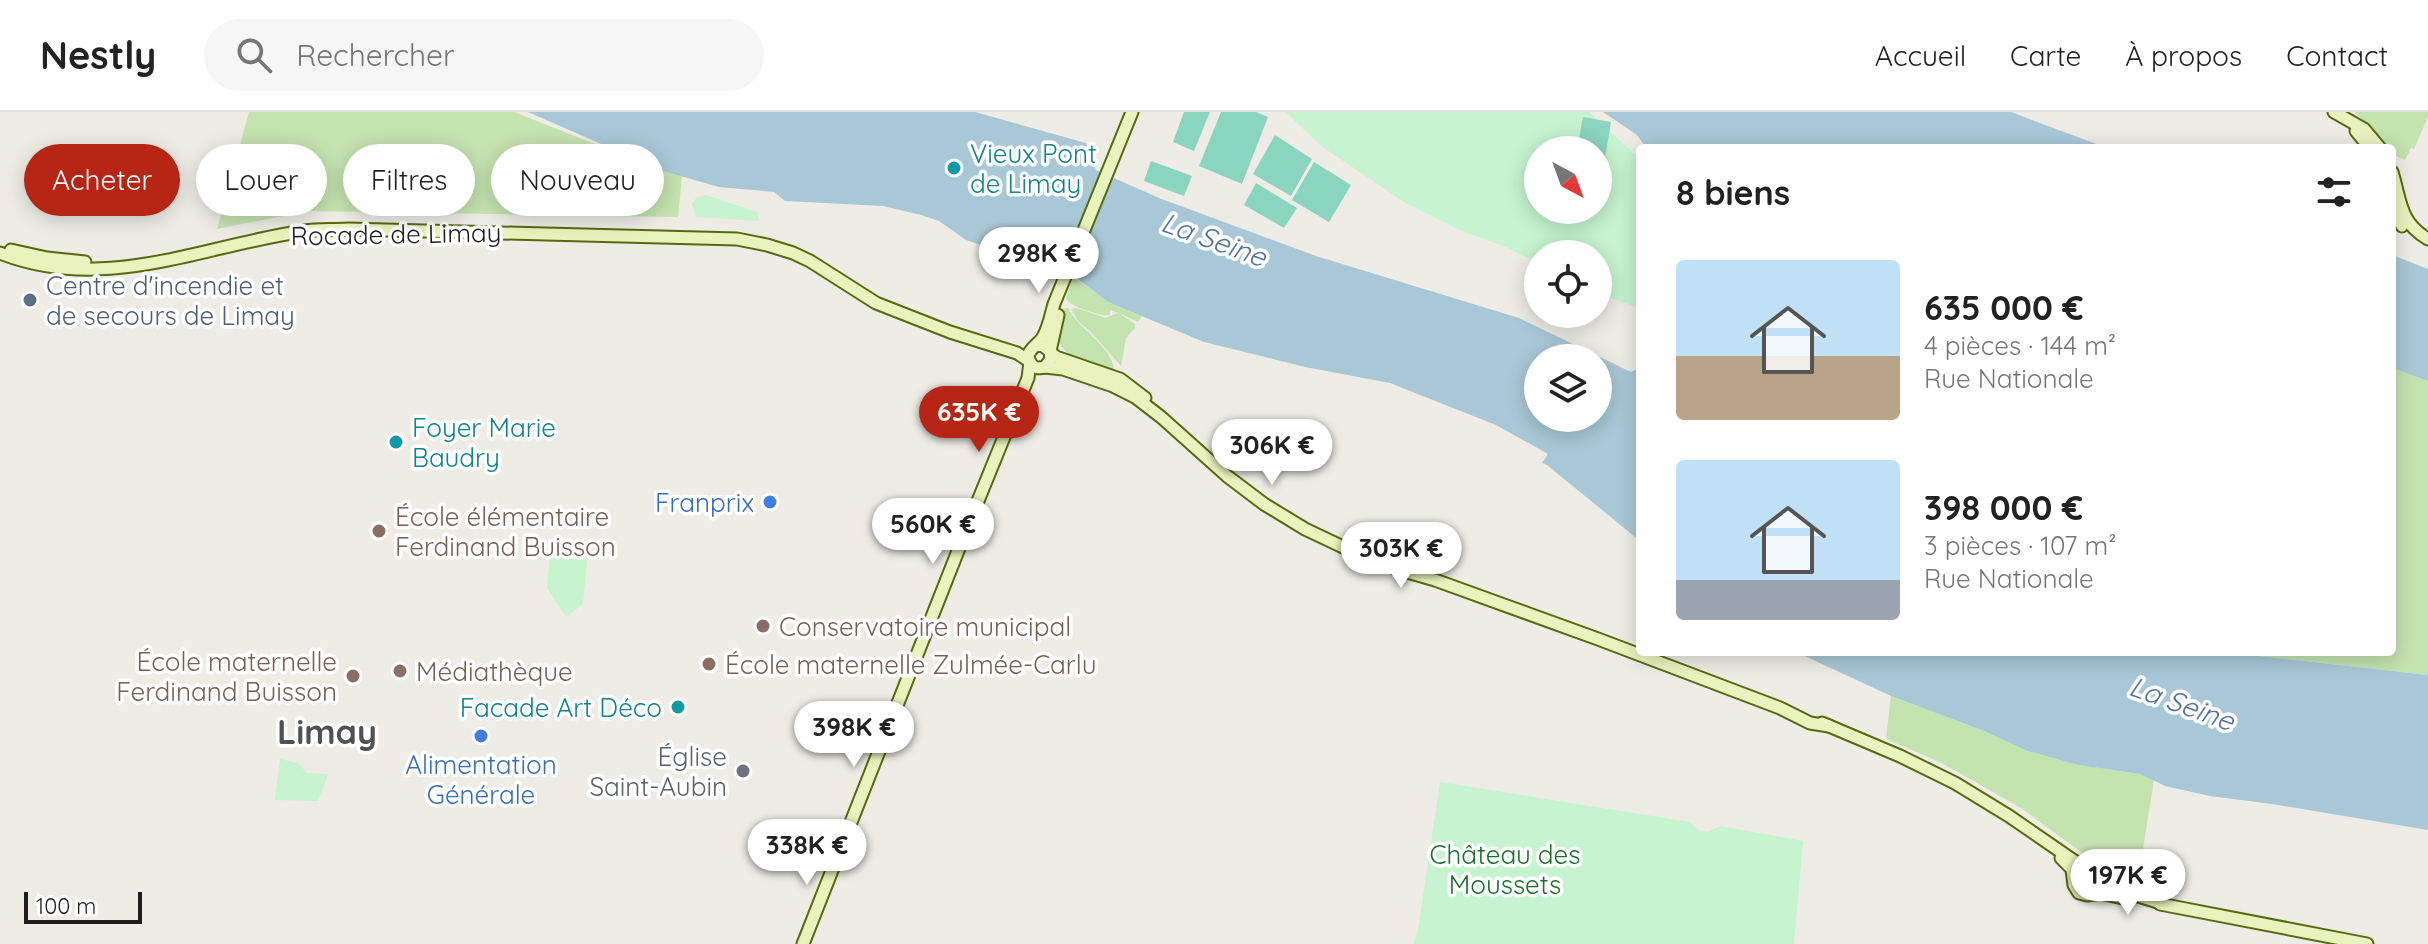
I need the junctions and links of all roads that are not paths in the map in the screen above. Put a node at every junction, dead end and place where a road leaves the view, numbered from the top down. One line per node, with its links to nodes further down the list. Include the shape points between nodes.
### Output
1 (1132, 112): 11 (main road)
2 (2338, 114): 3 (main road); 4 (main road, via 2364,129)
3 (2366, 144)
4 (2377, 144)
5 (2396, 188): 7 (main road, via 2408,223)
6 (2396, 213): 7 (main road, via 2412,235)
7 (2428, 240)
8 (0, 246): 10 (main road, Rocade de Limay)
9 (0, 253): 10 (main road, Rocade de Limay, via 52,268)
10 (121, 267): 12 (main road, Rocade de Limay, via 308,231 737,239 810,261 876,303)
11 (1065, 279): 13 (main road, via 1044,336); 14 (main road)
12 (914, 316): 13 (main road); 15 (main road)
13 (1034, 347): 14 (main road, via 1042,345); 15 (main road)
14 (1050, 352): 16 (main road); 17 (main road, via 1126,381)
15 (1030, 362): 16 (main road); 18 (main road)
16 (1044, 367): 17 (main road, via 1122,390); 18 (main road)
17 (1161, 417): 19 (main road, via 1227,476 1283,516 1343,547)
18 (1008, 429): 27 (main road)
19 (1636, 655)
20 (1640, 656): 21 (main road, via 1865,740 1981,798)
21 (2033, 832): 22 (main road); 24 (main road, via 2070,866)
22 (2089, 869): 23 (main road); 24 (main road)
23 (2099, 878): 25 (main road); 26 (main road, via 2113,889)
24 (2074, 879): 25 (main road, via 2079,893)
25 (2090, 895): 26 (main road)
26 (2164, 904): 28 (main road)
27 (803, 944)
28 (2366, 944)

